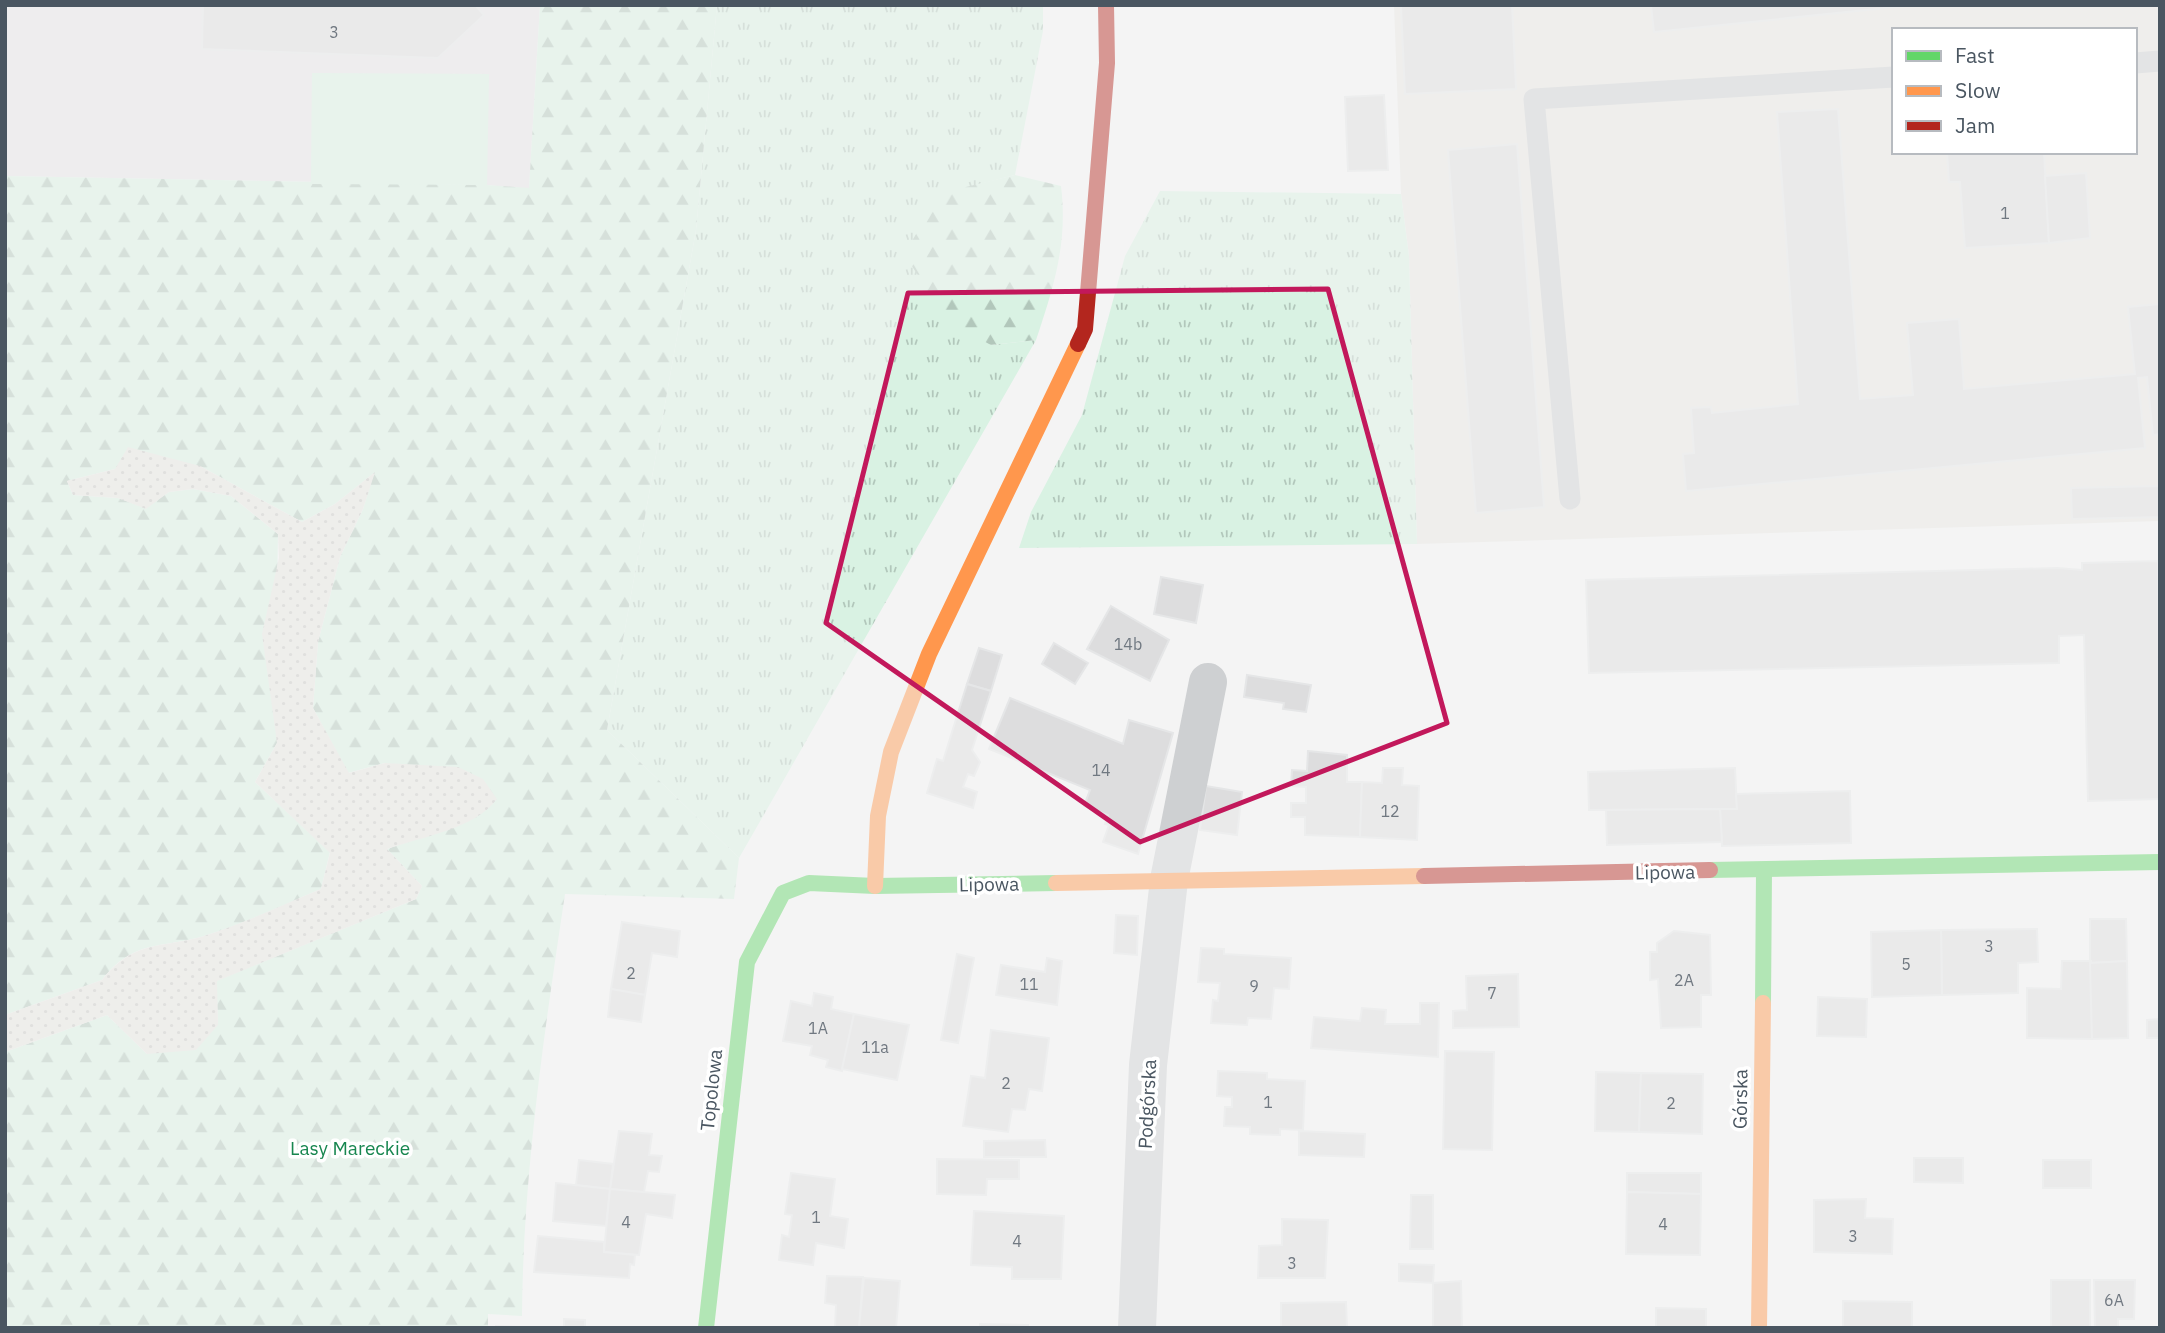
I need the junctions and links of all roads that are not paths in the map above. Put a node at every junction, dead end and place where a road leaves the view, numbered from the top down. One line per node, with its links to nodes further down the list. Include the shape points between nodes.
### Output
1 (1106, 5): 11 (street, via 1107,63 1084,329 929,654 891,752 878,816)
2 (2160, 61): 3 (lane)
3 (2137, 63)
4 (1892, 77): 5 (lane, via 1534,99)
5 (1570, 499)
6 (1208, 682): 9 (street)
7 (2160, 863): 8 (street, Lipowa)
8 (1764, 871): 9 (street, Lipowa); 14 (street, Górska)
9 (1169, 880): 11 (street, Lipowa); 13 (street, Podgórska, via 1148,1065)
10 (809, 883): 11 (street, Lipowa); 12 (street, Topolowa, via 783,893 747,962)
11 (875, 886)
12 (706, 1328)
13 (1137, 1328)
14 (1759, 1328)

